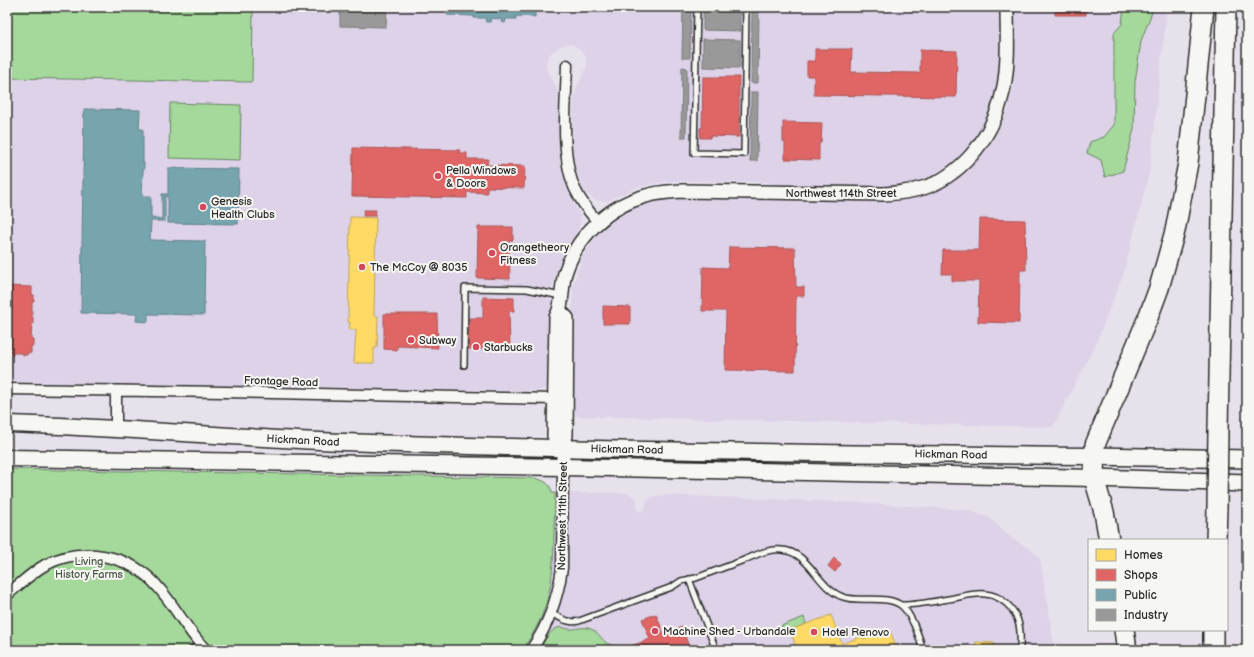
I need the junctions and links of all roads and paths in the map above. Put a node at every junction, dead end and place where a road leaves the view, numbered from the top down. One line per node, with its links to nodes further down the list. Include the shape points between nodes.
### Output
1 (697, 7): 2 (lane, via 694,154 744,154)
2 (746, 7)
3 (1007, 7): 7 (street, Northwest 114th Street, via 1005,85 996,117 971,156 934,184 908,192 884,194 682,191 662,193 632,201)
4 (1204, 7): 17 (highway, via 1188,163 1175,232 1151,308 1096,445)
5 (1226, 7): 24 (highway, bridge)
6 (567, 65): 7 (street, via 568,168 582,203)
7 (598, 222): 8 (street, Northwest 111th Street, via 579,244 568,266)
8 (561, 296): 9 (street, Northwest 111th Street); 10 (lane, via 528,289 465,288)
9 (560, 311): 13 (street, Northwest 111th Street, via 556,317); 16 (street, Northwest 111th Street, via 567,318 566,436)
10 (464, 365)
11 (7, 389): 12 (street, Frontage Road)
12 (116, 390): 13 (street, Frontage Road); 15 (street)
13 (555, 399): 16 (street, Northwest 111th Street, via 554,436)
14 (7, 424): 15 (main road, Hickman Road)
15 (116, 428): 16 (main road, Hickman Road, via 343,442)
16 (563, 448): 17 (main road, Hickman Road); 20 (street, Northwest 111th Street)
17 (1094, 456): 19 (highway, Hickman Road); 21 (highway)
18 (7, 458): 20 (main road, Hickman Road)
19 (1247, 459)
20 (563, 467): 21 (main road, Hickman Road); 28 (street, Northwest 111th Street, via 562,568)
21 (1094, 478): 22 (highway, Hickman Road); 23 (highway)
22 (1247, 482)
23 (1109, 539)
24 (1216, 539)
25 (689, 579): 27 (lane, via 767,551 781,549 800,557 823,583 843,597 888,600); 28 (lane, via 574,623); 34 (lane)
26 (7, 595): 31 (street, via 34,572 57,560 82,555 108,557 132,566 152,580)
27 (902, 605): 35 (lane, via 912,622); 36 (lane, via 974,594 994,596 1006,603 1017,618)
28 (550, 613): 33 (street, Northwest 111th Street)
29 (1124, 631): 37 (highway)
30 (1213, 631): 38 (highway)
31 (203, 647): 32 (lane)
32 (191, 650)
33 (531, 650)
34 (716, 650)
35 (922, 650)
36 (1020, 650)
37 (1127, 650)
38 (1213, 650)

